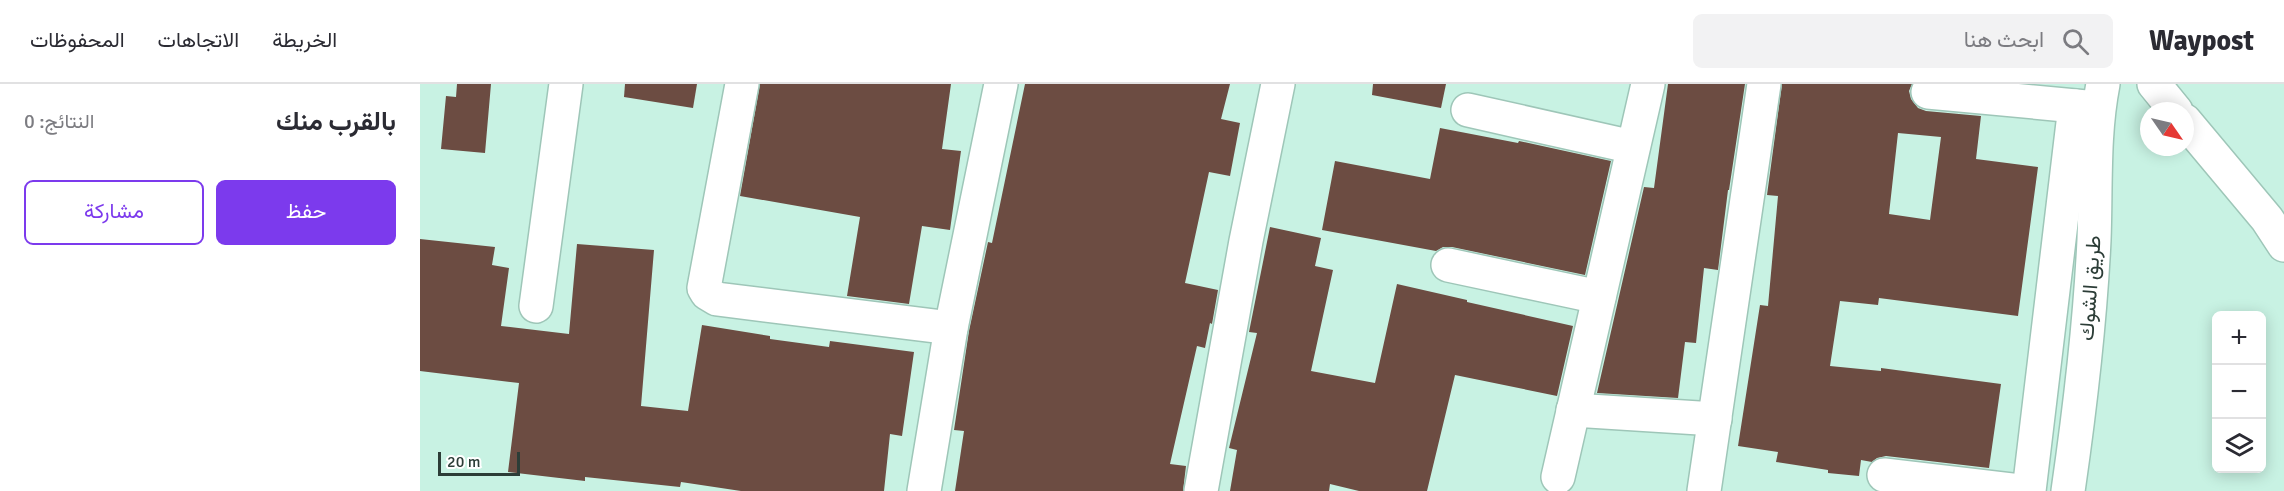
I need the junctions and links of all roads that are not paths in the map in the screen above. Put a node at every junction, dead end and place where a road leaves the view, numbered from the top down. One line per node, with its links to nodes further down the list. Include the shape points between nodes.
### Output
1 (566, 84): 21 (street)
2 (742, 84): 22 (street, via 704,288 707,293 717,298)
3 (1001, 84): 22 (street)
4 (1278, 84): 28 (street)
5 (1648, 84): 15 (street)
6 (1764, 84): 24 (street)
7 (2130, 84): 11 (street)
8 (2154, 84): 12 (street)
9 (1928, 92): 10 (street)
10 (2092, 99): 31 (street); 32 (street, طريق الشوك, via 2094,242)
11 (2144, 102)
12 (2169, 102)
13 (1468, 110): 15 (street)
14 (2194, 132): 17 (street)
15 (1633, 147): 20 (street)
16 (2188, 156): 18 (street, via 2240,220)
17 (2284, 245)
18 (2284, 262)
19 (1448, 265): 20 (street)
20 (1599, 297): 23 (street)
21 (536, 306)
22 (951, 328): 27 (street)
23 (1573, 410): 24 (street); 26 (street)
24 (1715, 418): 29 (street)
25 (1884, 475): 30 (street)
26 (1557, 477)
27 (924, 491)
28 (1201, 491)
29 (1704, 491)
30 (2020, 491)
31 (2029, 491)
32 (2068, 491)

